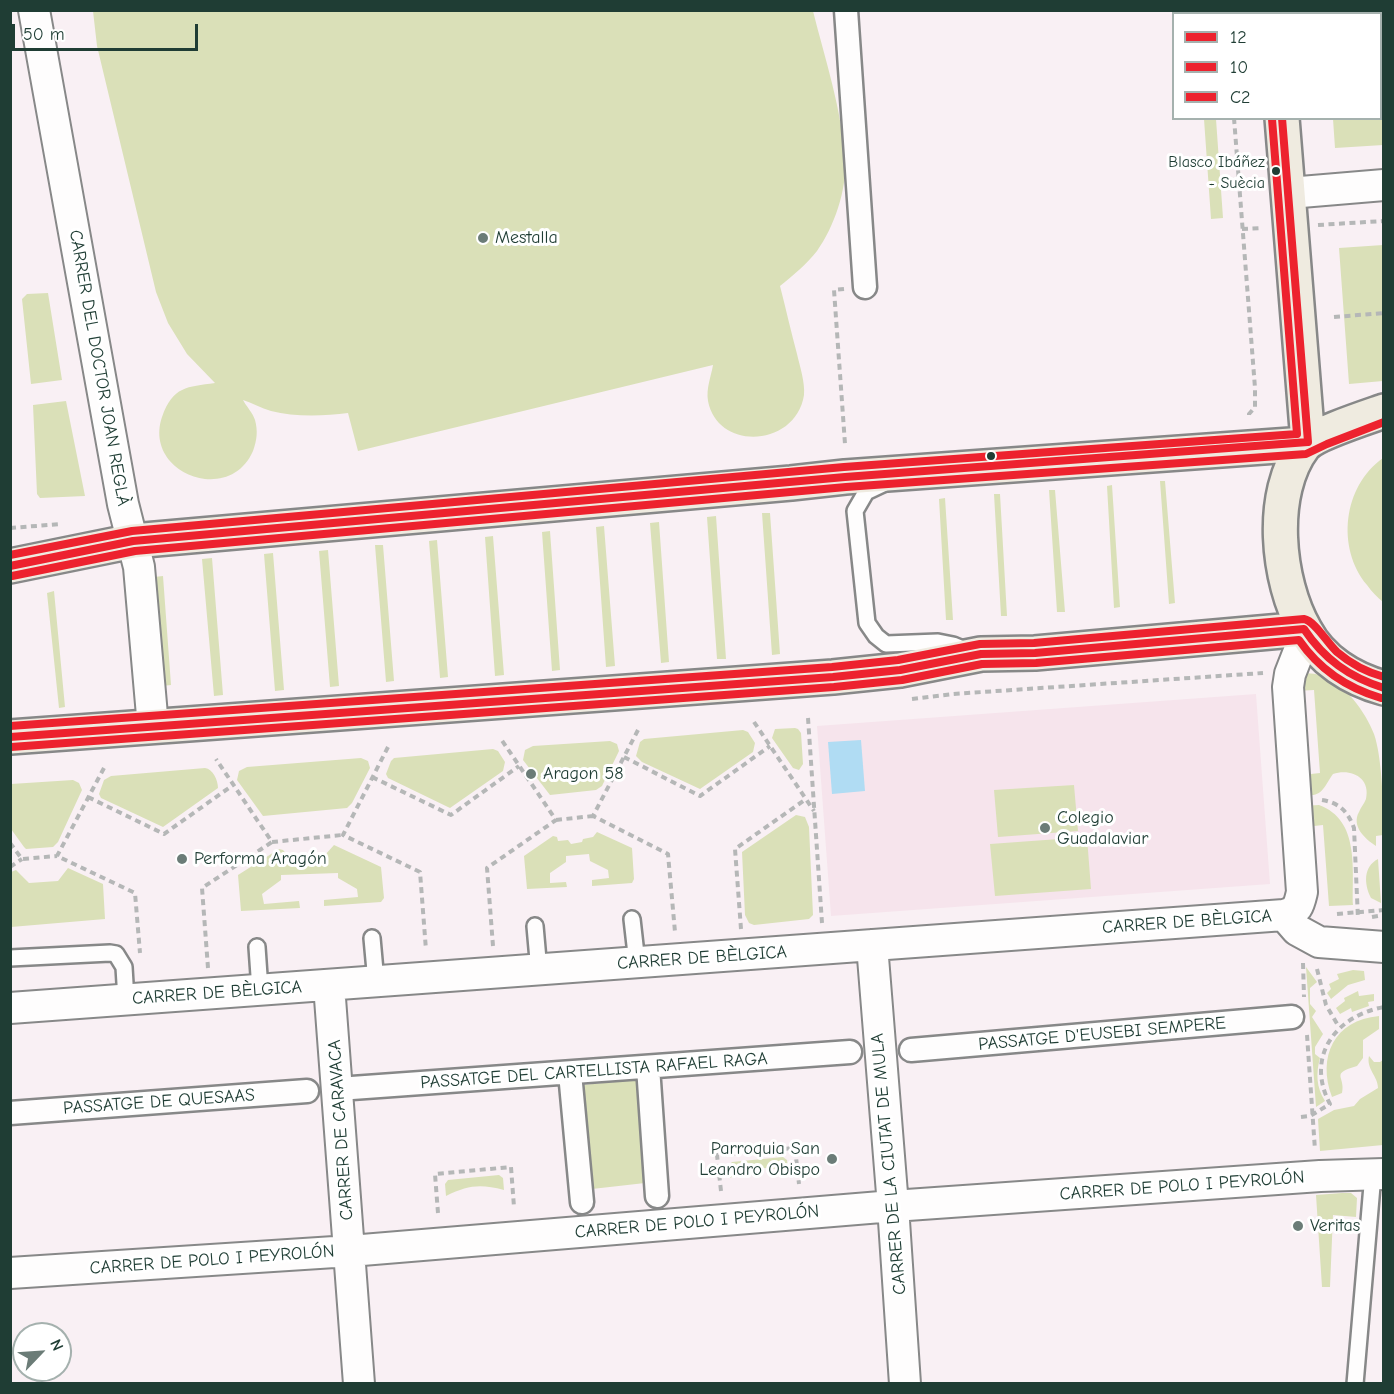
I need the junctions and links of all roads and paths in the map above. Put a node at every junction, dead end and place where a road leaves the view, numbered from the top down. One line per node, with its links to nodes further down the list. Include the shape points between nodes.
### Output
1 (34, 10): 17 (street, CARRER DEL DOCTOR JOAN REGLÀ, via 123,504)
2 (846, 10): 7 (street)
3 (1234, 120): 11 (path, via 1255,388 1255,407 1249,414)
4 (1282, 120): 6 (main road)
5 (1383, 185): 6 (street)
6 (1289, 193): 12 (main road)
7 (866, 287): 13 (path, via 834,290)
8 (1383, 313): 9 (path)
9 (1334, 317)
10 (1383, 411): 12 (main road)
11 (1249, 425)
12 (1307, 443): 14 (main road); 19 (main road, via 1287,479 1280,517 1290,593)
13 (845, 444)
14 (913, 471): 17 (main road); 20 (lane, via 867,492 855,511 867,623 886,644 938,642)
15 (69, 524): 16 (path)
16 (10, 528)
17 (133, 541): 18 (main road); 26 (street, CARRER DEL DOCTOR JOAN REGLÀ, via 139,567)
18 (10, 566)
19 (1305, 631): 20 (main road); 22 (main road, via 1341,670 1359,681); 51 (street, via 1288,687 1302,892)
20 (981, 654): 26 (main road, via 900,670 833,677)
21 (1269, 672): 23 (path)
22 (1383, 688)
23 (904, 700)
24 (808, 718): 41 (path)
25 (754, 722): 30 (path)
26 (153, 727): 28 (main road)
27 (638, 730): 32 (path)
28 (10, 737)
29 (501, 739): 34 (path)
30 (770, 746): 32 (path, via 699,796); 39 (path)
31 (388, 747): 36 (path)
32 (624, 756): 42 (path)
33 (216, 759): 37 (path)
34 (519, 766): 36 (path, via 451,815); 43 (path)
35 (104, 768): 38 (path)
36 (372, 777): 44 (path)
37 (233, 785): 38 (path, via 164,834); 45 (path)
38 (88, 797): 47 (path)
39 (806, 799): 41 (path); 56 (path, via 735,849)
40 (1317, 799): 52 (path, via 1336,803 1349,814 1354,828)
41 (815, 812): 55 (path)
42 (593, 816): 43 (path); 58 (path, via 668,854)
43 (556, 819): 63 (path, via 487,868)
44 (343, 835): 45 (path); 66 (path, via 420,872)
45 (272, 842): 69 (path, via 202,888)
46 (10, 843): 48 (path)
47 (57, 856): 48 (path); 65 (path, via 135,893)
48 (22, 859): 49 (path)
49 (10, 867)
50 (1383, 910): 52 (path)
51 (1292, 911): 52 (path, via 1306,916); 59 (street, CARRER DE BÈLGICA); 61 (street, CARRER DE BÈLGICA, via 1297,930)
52 (1358, 912)
53 (632, 919): 67 (lane)
54 (535, 926): 68 (lane)
55 (823, 926)
56 (742, 933)
57 (372, 938): 70 (lane)
58 (675, 938)
59 (872, 945): 67 (street, CARRER DE BÈLGICA); 93 (street, CARRER DE LA CIUTAT DE MULA)
60 (257, 946): 72 (lane)
61 (1310, 947): 62 (street, CARRER DE BÈLGICA, via 1319,942); 76 (path, via 1302,968); 77 (path, via 1326,1005)
62 (1383, 947)
63 (494, 952)
64 (10, 958): 73 (lane, via 116,954 124,967)
65 (140, 958)
66 (427, 958)
67 (637, 963): 68 (street, CARRER DE BÈLGICA)
68 (539, 970): 70 (street, CARRER DE BÈLGICA)
69 (209, 975)
70 (376, 982): 71 (street, CARRER DE BÈLGICA)
71 (329, 985): 72 (street, CARRER DE BÈLGICA); 82 (street, CARRER DE CARAVACA)
72 (260, 990): 73 (street, CARRER DE BÈLGICA)
73 (126, 1000): 75 (street, CARRER DE BÈLGICA)
74 (1383, 1007): 77 (path, via 1354,1016)
75 (10, 1008)
76 (1301, 1014): 78 (street, PASSATGE D'EUSEBI SEMPERE); 85 (path)
77 (1339, 1027): 85 (path, via 1323,1053 1321,1070 1330,1104)
78 (911, 1050)
79 (850, 1052): 80 (street, PASSATGE DEL CARTELLISTA RAFAEL RAGA)
80 (648, 1067): 81 (street, PASSATGE DEL CARTELLISTA RAFAEL RAGA); 91 (street)
81 (570, 1073): 82 (street, PASSATGE DEL CARTELLISTA RAFAEL RAGA); 92 (street)
82 (338, 1089): 96 (street, CARRER DE CARAVACA)
83 (307, 1091): 84 (street, PASSATGE DE QUESAAS)
84 (10, 1113)
85 (1313, 1114): 86 (path); 87 (path)
86 (1301, 1117)
87 (1316, 1159)
88 (1378, 1174): 93 (street, CARRER DE POLO I PEYROLÓN); 100 (lane)
89 (799, 1184): 90 (path, via 795,1148 717,1155)
90 (721, 1191)
91 (657, 1196)
92 (582, 1202)
93 (893, 1206): 96 (street, CARRER DE POLO I PEYROLÓN); 99 (street, CARRER DE LA CIUTAT DE MULA)
94 (514, 1207): 95 (path, via 511,1167 435,1174)
95 (438, 1213)
96 (350, 1251): 97 (street, CARRER DE POLO I PEYROLÓN); 98 (street, CARRER DE CARAVACA)
97 (10, 1273)
98 (359, 1383)
99 (905, 1383)
100 (1355, 1383)

